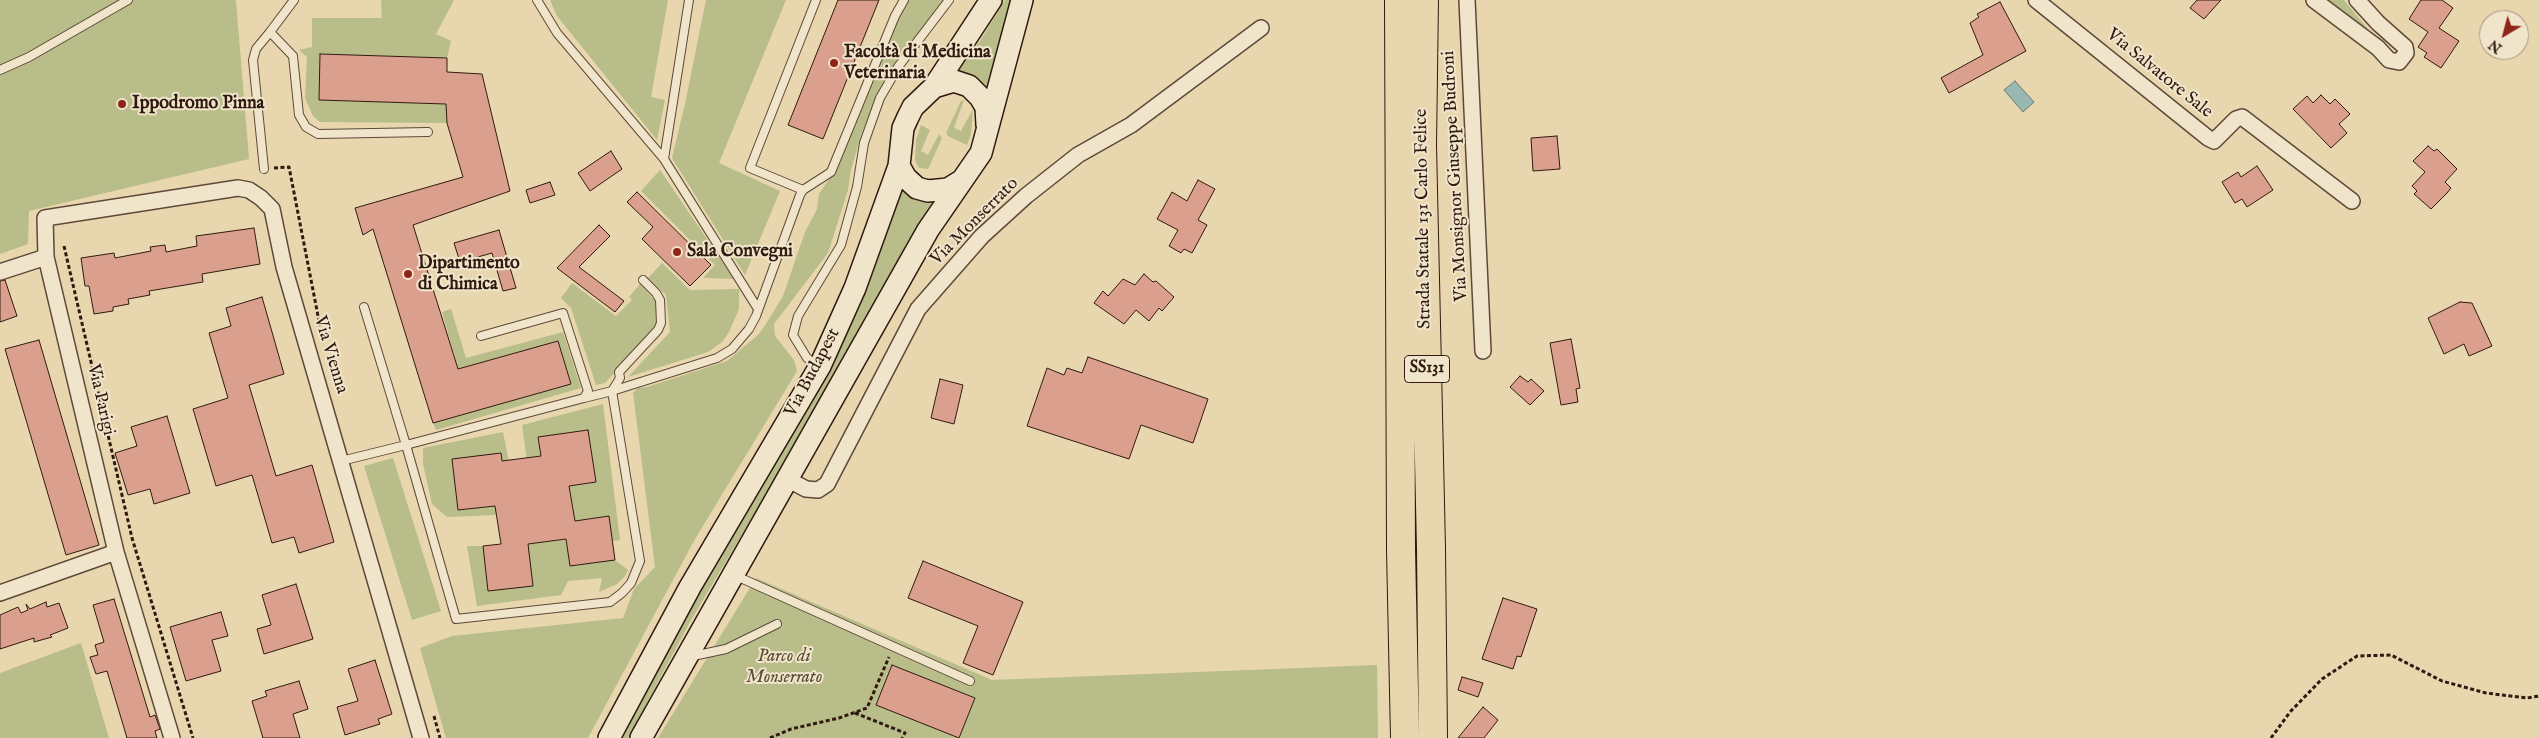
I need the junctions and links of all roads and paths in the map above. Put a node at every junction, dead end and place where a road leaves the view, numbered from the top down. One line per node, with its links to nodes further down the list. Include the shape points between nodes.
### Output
1 (128, 0): 20 (lane, via 29,57)
2 (294, 0): 19 (lane)
3 (537, 0): 25 (lane, via 557,33)
4 (689, 0): 25 (lane)
5 (816, 0): 29 (lane, via 750,168)
6 (904, 0): 29 (lane, via 831,172)
7 (949, 0): 40 (lane, via 898,66 880,98 864,143 858,187 841,245 798,316 793,335 807,358)
8 (991, 0): 21 (main road, Via Budapest)
9 (1022, 0): 22 (main road, Via Budapest)
10 (1384, 0): 30 (highway)
11 (1399, 0): 30 (highway, Strada Statale 131 Carlo Felice / SS131)
12 (1424, 0): 24 (highway, Strada Statale 131 Carlo Felice / SS131)
13 (1433, 0): 24 (highway)
14 (1467, 0): 39 (street, Via Monsignor Giuseppe Budroni)
15 (2036, 0): 31 (street, Via Salvatore Sale, via 2208,138 2214,141 2242,117)
16 (2314, 0): 17 (street, via 2389,60 2399,62 2406,53 2405,47)
17 (2357, 0)
18 (1261, 28): 45 (street, Via Monserrato, via 1131,125 1078,154 982,236 918,309 827,484 818,490 806,489)
19 (270, 32): 23 (lane, via 293,56 299,116 306,127 318,134); 27 (lane, via 256,49 253,60)
20 (0, 70)
21 (934, 87): 22 (main road, via 954,81 969,86 986,107); 26 (main road, Via Budapest, via 913,107 908,117)
22 (987, 130): 28 (main road, Via Budapest, via 980,153)
23 (428, 132)
24 (1422, 145): 63 (highway, Strada Statale 131 Carlo Felice / SS131, via 1432,548)
25 (664, 159): 37 (lane)
26 (899, 166): 28 (main road, via 917,188 928,191 948,189); 40 (main road, Via Budapest, via 855,288)
27 (264, 169)
28 (961, 181): 45 (main road, Via Budapest, via 928,230)
29 (803, 190): 37 (lane)
30 (1400, 192): 62 (highway, Strada Statale 131 Carlo Felice / SS131)
31 (2352, 201)
32 (51, 218): 33 (street, Via Parigi); 44 (street, Via Vienna, via 238,188 249,190 261,198 272,209 284,267); 56 (path, via 132,538)
33 (46, 257): 34 (street); 46 (street, Via Parigi)
34 (0, 272)
35 (643, 280): 41 (lane, via 660,300 661,323 619,372 620,378)
36 (364, 307): 43 (lane)
37 (758, 309): 41 (lane, via 750,329 732,349 717,358)
38 (481, 336): 42 (lane, via 563,313 588,391)
39 (1483, 351)
40 (820, 366): 58 (main road, Via Budapest, via 690,586)
41 (612, 390): 42 (lane); 43 (lane, via 640,561 631,583 610,602 456,619)
42 (584, 398): 43 (lane)
43 (406, 445): 44 (lane)
44 (341, 461): 57 (street, Via Vienna)
45 (787, 479): 47 (main road, Via Budapest)
46 (116, 552): 48 (street); 55 (street, Via Parigi)
47 (732, 574): 50 (lane); 51 (main road, Via Budapest)
48 (0, 593)
49 (777, 624): 51 (lane, via 726,649)
50 (893, 647): 52 (lane); 54 (path, via 867,708)
51 (685, 657): 59 (main road, Via Budapest)
52 (970, 681)
53 (2539, 696): 64 (path, via 2527,698 2486,693 2442,681 2391,655 2357,656 2322,679 2290,712)
54 (855, 713): 60 (path); 61 (path, via 904,732)
55 (172, 738)
56 (193, 738)
57 (422, 738)
58 (608, 738)
59 (641, 738)
60 (770, 738)
61 (902, 738)
62 (1405, 738)
63 (1432, 738)
64 (2271, 738)

